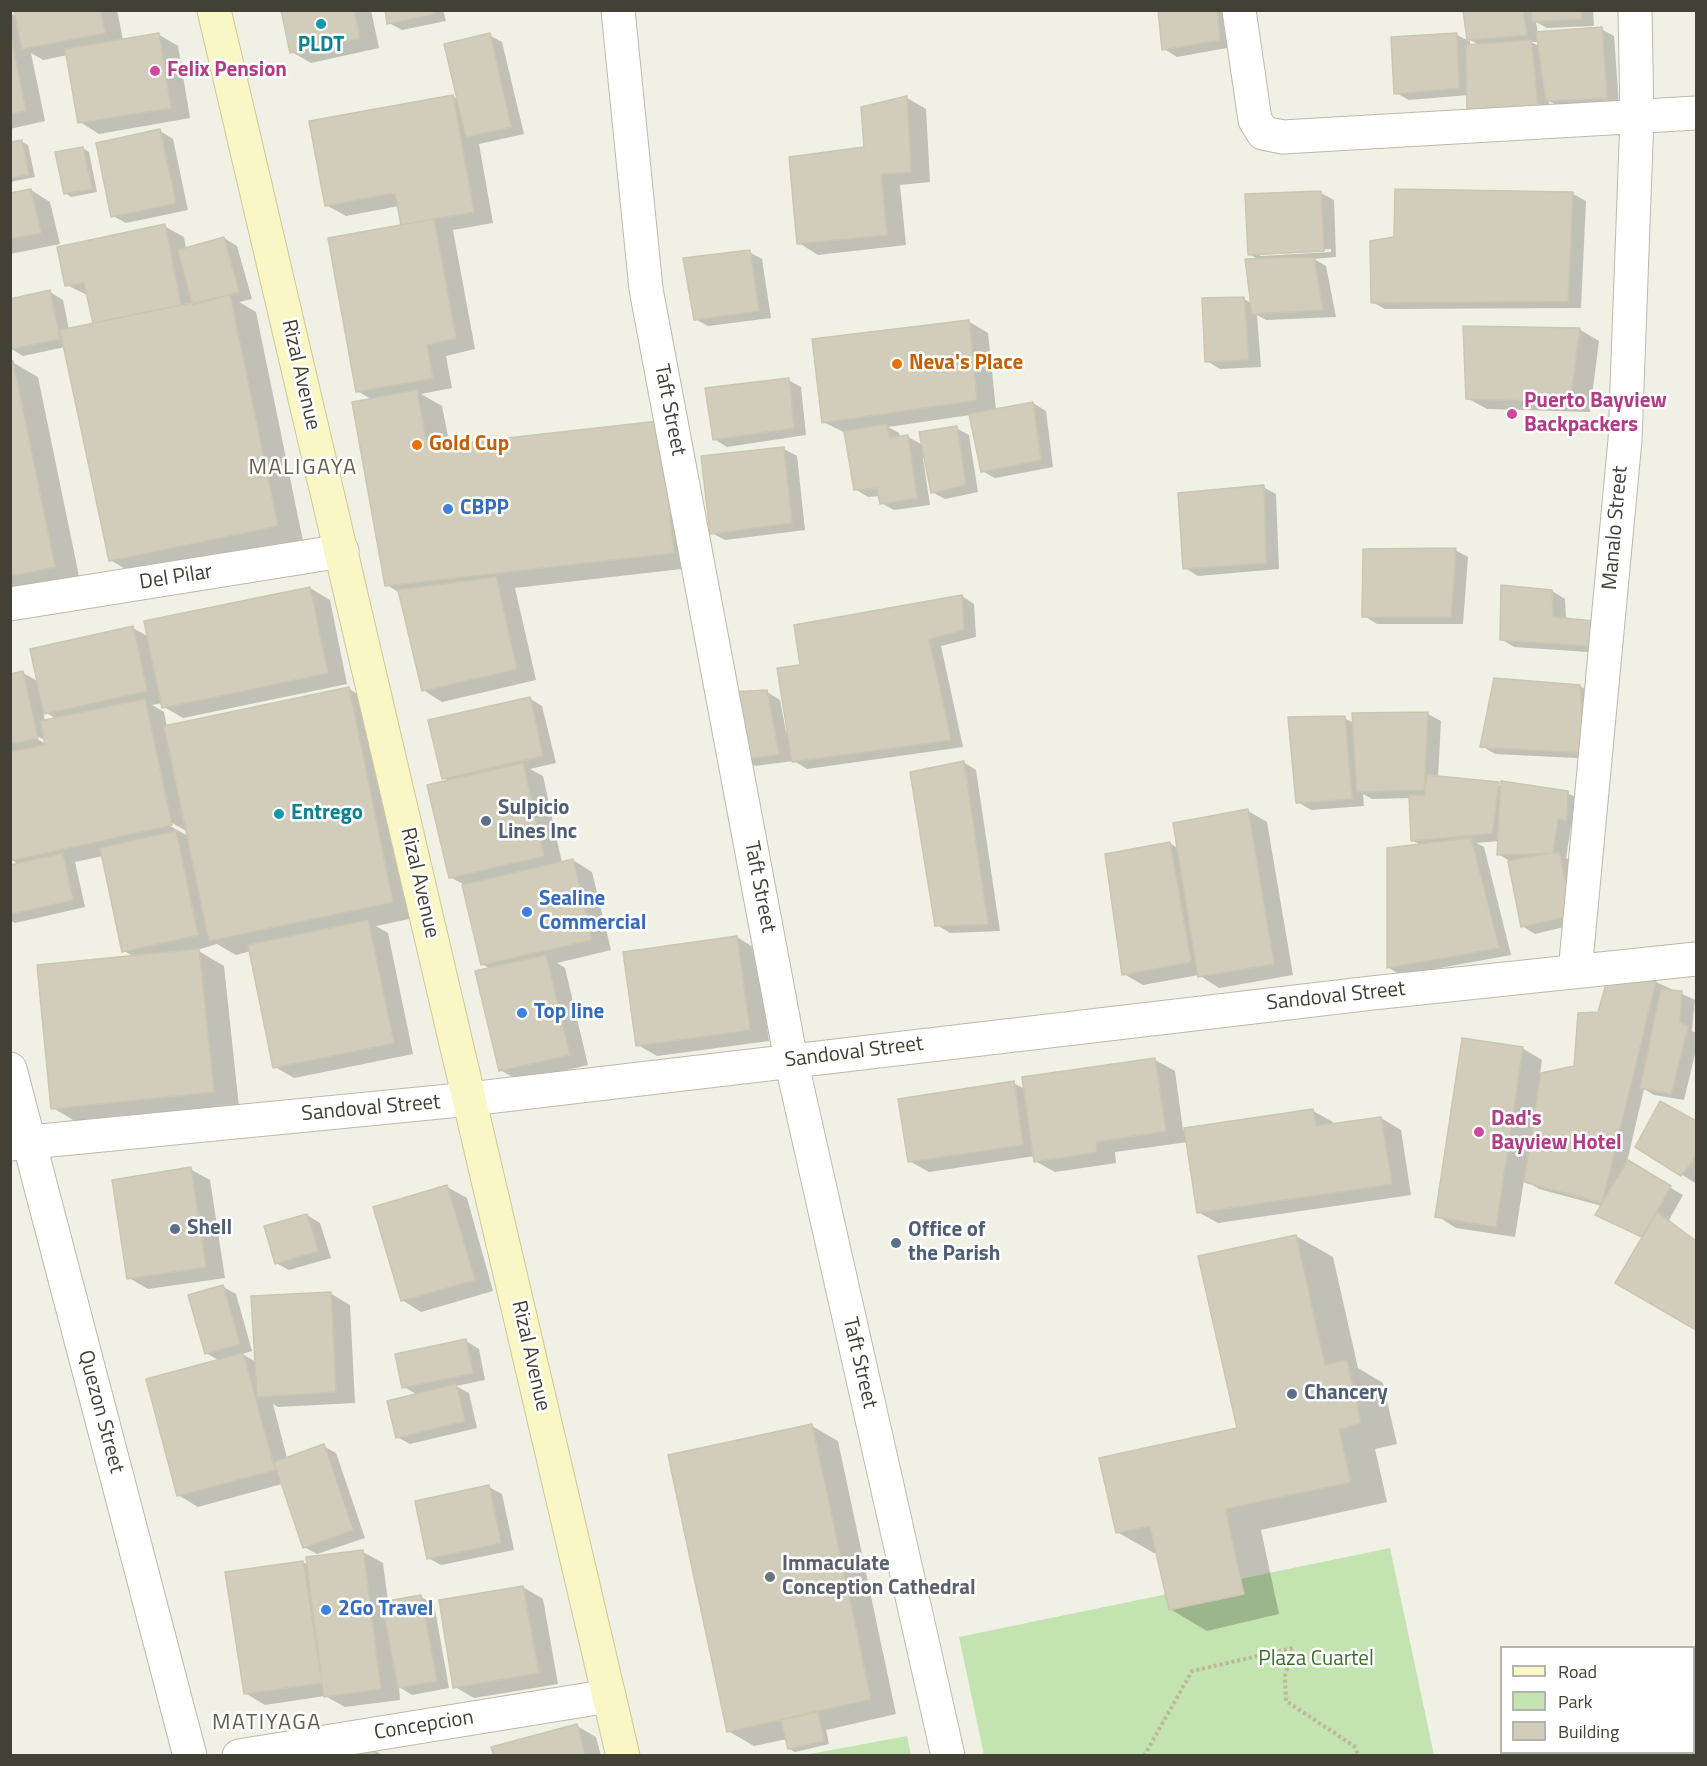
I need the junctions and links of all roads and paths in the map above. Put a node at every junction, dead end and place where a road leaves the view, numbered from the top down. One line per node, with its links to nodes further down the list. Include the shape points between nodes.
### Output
1 (214, 10): 7 (main road, Rizal Avenue)
2 (618, 10): 11 (street, Taft Street, via 646,289)
3 (1239, 10): 6 (street, via 1252,105 1263,133 1283,137)
4 (1635, 10): 6 (street, Manalo Street)
5 (1696, 113): 6 (street)
6 (1636, 117): 10 (street, Manalo Street, via 1624,440)
7 (342, 551): 8 (street, Del Pilar); 13 (main road, Rizal Avenue)
8 (10, 604)
9 (1696, 959): 10 (street, Sandoval Street)
10 (1575, 972): 11 (street, Sandoval Street)
11 (791, 1060): 13 (street, Sandoval Street); 19 (street, Taft Street)
12 (10, 1069): 14 (street, Quezon Street)
13 (470, 1099): 14 (street, Sandoval Street); 15 (main road, Rizal Avenue)
14 (20, 1142): 16 (street, Quezon Street)
15 (609, 1696): 17 (street, Concepcion); 18 (main road, Rizal Avenue)
16 (190, 1755)
17 (239, 1755)
18 (623, 1755)
19 (948, 1755)
20 (1144, 1755): 21 (path, via 1192,1671 1293,1648 1285,1676 1286,1701 1354,1746)
21 (1359, 1755)

